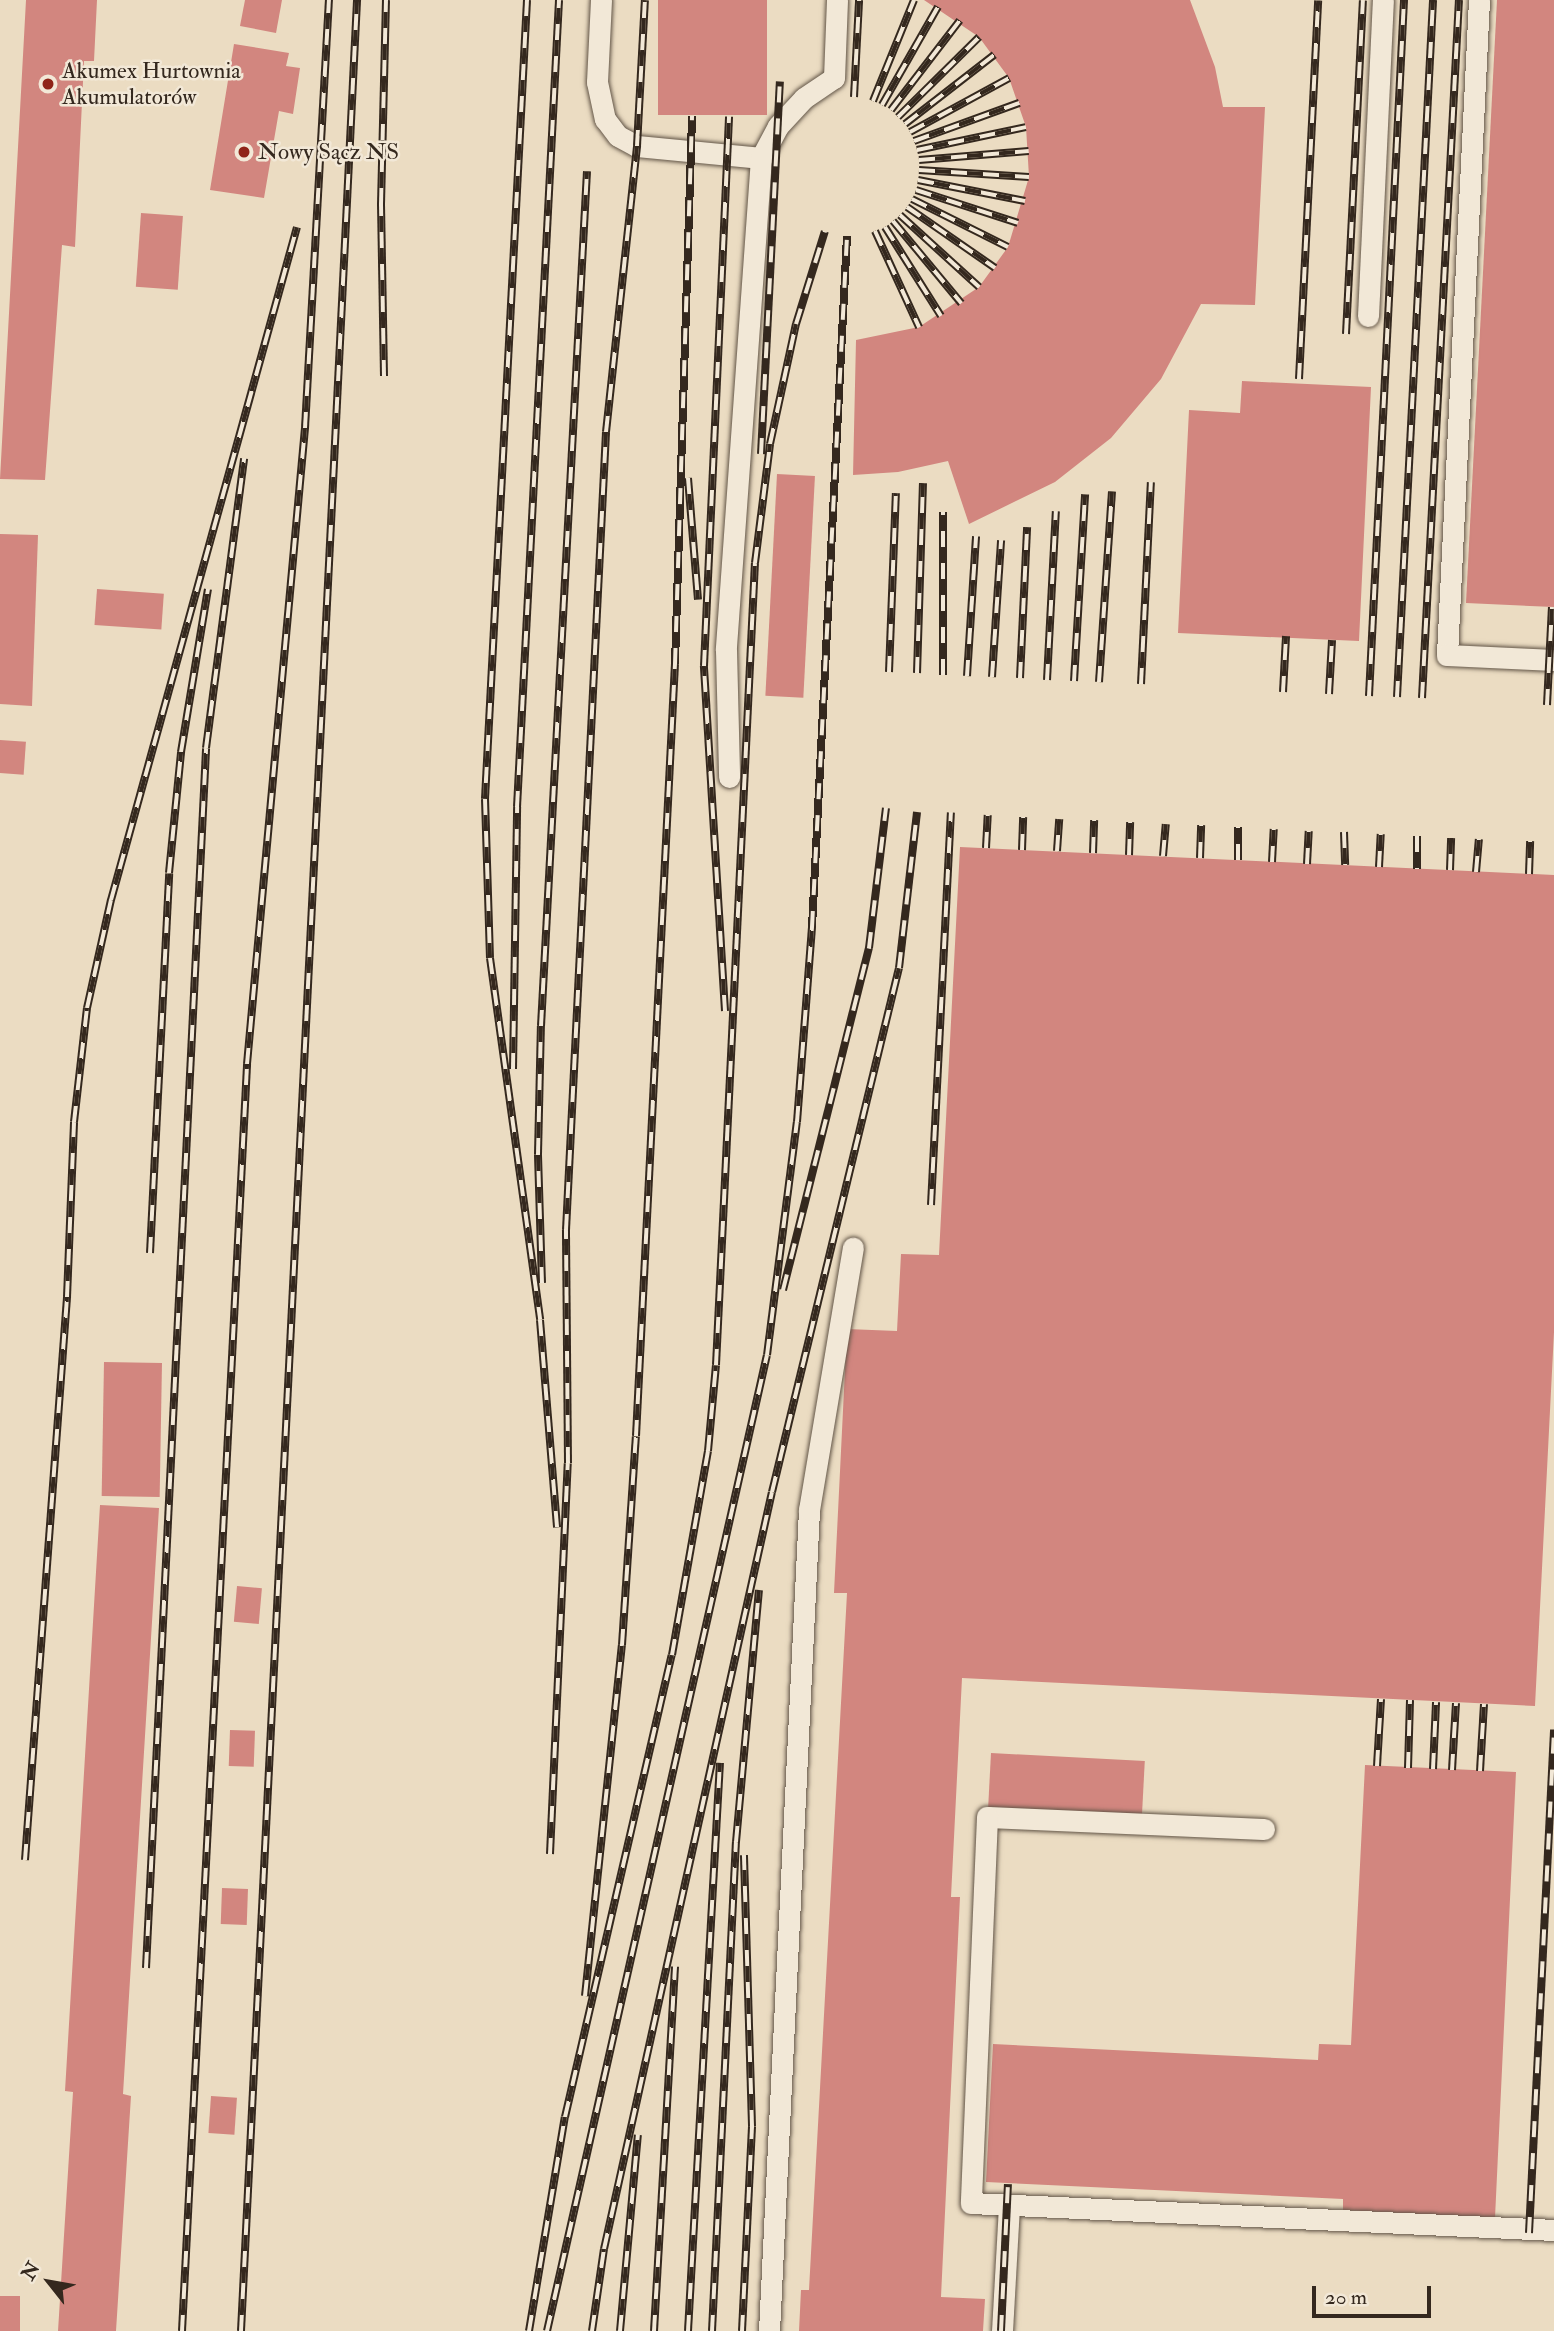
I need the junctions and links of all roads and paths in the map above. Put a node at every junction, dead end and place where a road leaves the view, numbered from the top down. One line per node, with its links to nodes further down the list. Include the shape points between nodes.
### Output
1 (601, 0): 5 (lane, via 597,82 605,118 618,135 637,146)
2 (837, 0): 5 (lane, via 834,78 804,98 778,125)
3 (1383, 0): 6 (lane)
4 (1479, 0): 7 (lane, via 1447,655)
5 (761, 158): 8 (lane, via 726,650)
6 (1368, 316)
7 (1554, 660)
8 (729, 777)
9 (853, 1248): 13 (lane, via 808,1510)
10 (1264, 1829): 11 (lane, via 987,1817 971,2203)
11 (1009, 2205): 12 (lane); 14 (lane)
12 (1554, 2230)
13 (769, 2331)
14 (1002, 2331)

